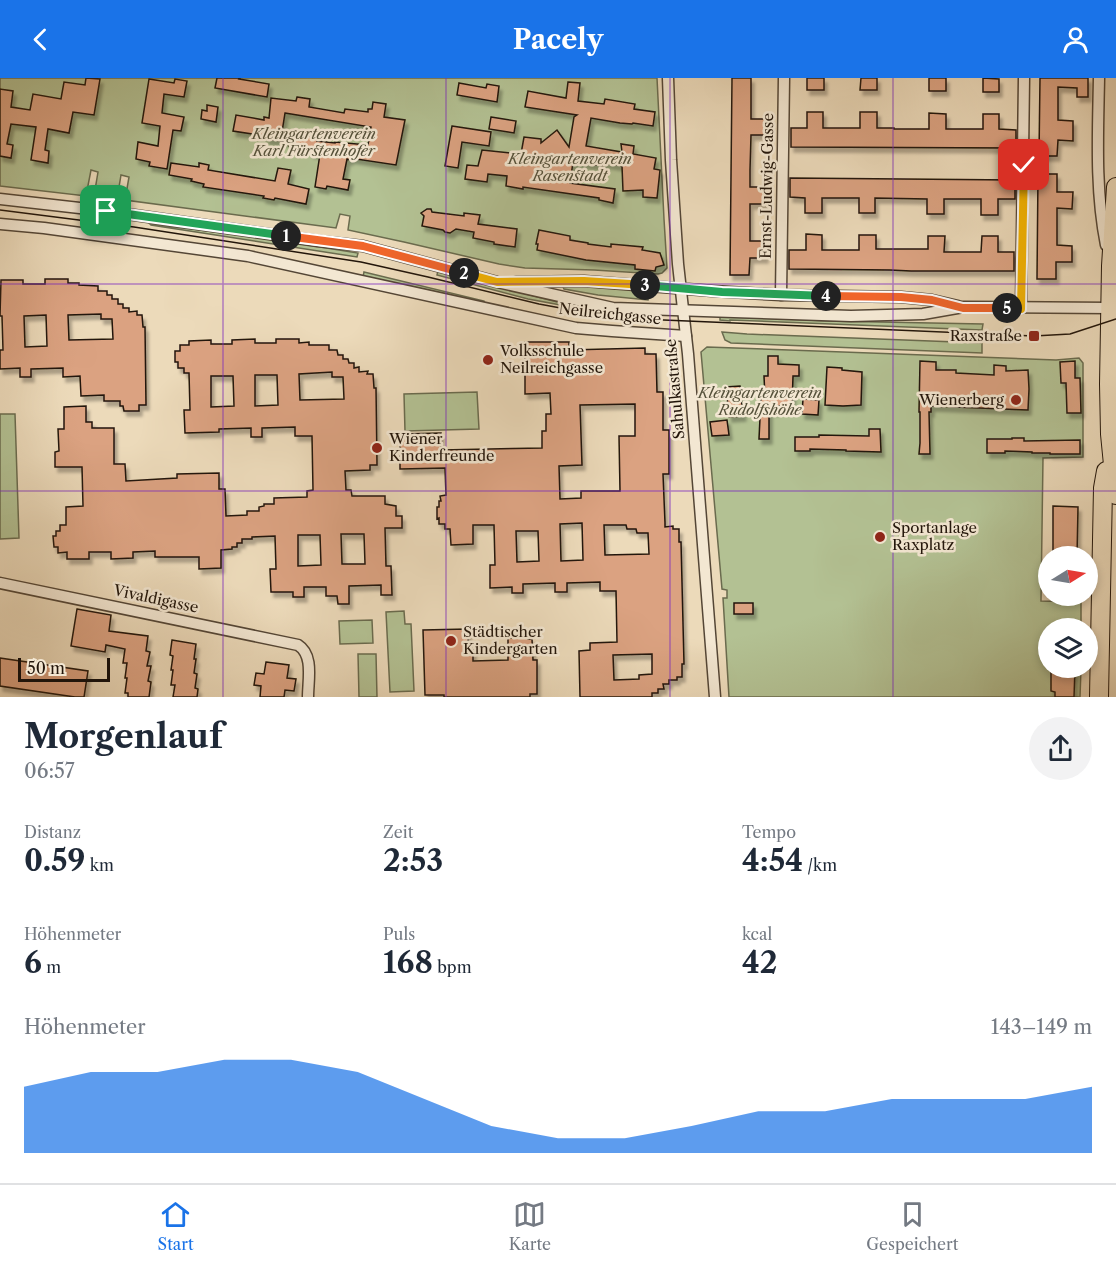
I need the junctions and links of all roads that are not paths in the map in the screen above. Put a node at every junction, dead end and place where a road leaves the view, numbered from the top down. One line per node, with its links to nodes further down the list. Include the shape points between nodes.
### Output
1 (668, 78): 10 (street, Sahulkastraße)
2 (784, 78): 11 (street, Ernst-Ludwig-Gasse)
3 (1024, 78): 14 (street)
4 (1099, 78): 8 (street, via 1101,217)
5 (1116, 188): 8 (main road)
6 (0, 199): 9 (street, Neilreichgasse, via 363,246)
7 (0, 224): 16 (street, Neilreichgasse, via 248,256 576,328)
8 (1111, 266): 13 (main road)
9 (497, 282): 10 (street, Neilreichgasse, via 584,281); 15 (street, Neilreichgasse, via 613,308)
10 (680, 289): 11 (street, Neilreichgasse); 15 (street, Sahulkastraße)
11 (781, 295): 12 (street, Neilreichgasse, via 901,297)
12 (963, 308): 14 (street, Neilreichgasse); 15 (street, Neilreichgasse, via 923,314 851,316)
13 (1110, 308): 14 (street, Neilreichgasse); 17 (main road)
14 (1021, 309)
15 (682, 310): 16 (street, Sahulkastraße)
16 (686, 336): 21 (street, Sahulkastraße)
17 (1110, 434): 18 (main road); 22 (main road, via 1103,488)
18 (1116, 495)
19 (0, 583): 20 (street, Vivaldigasse, via 298,645 304,648 308,659)
20 (308, 697)
21 (715, 697)
22 (1099, 697)

